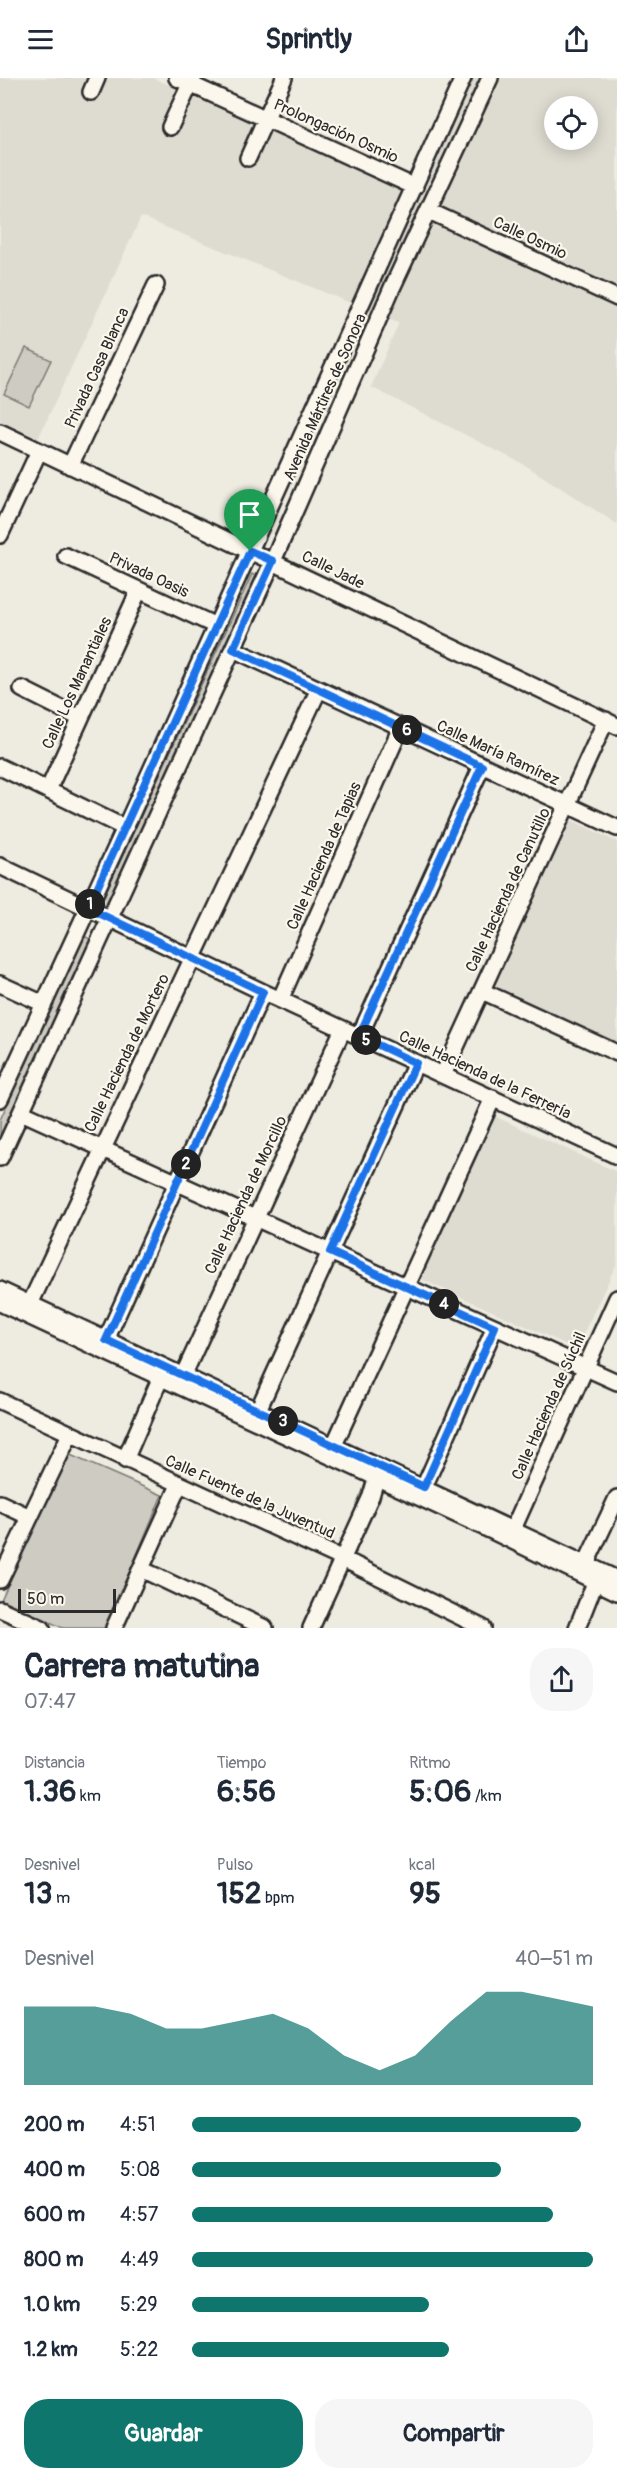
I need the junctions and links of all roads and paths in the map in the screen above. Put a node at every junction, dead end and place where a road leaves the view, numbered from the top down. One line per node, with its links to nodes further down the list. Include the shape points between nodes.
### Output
1 (97, 78): 6 (street)
2 (284, 78): 7 (street)
3 (463, 78): 10 (street, Avenida Mártires de Sonora)
4 (490, 78): 11 (street, Avenida Mártires de Sonora)
5 (186, 80): 7 (street, Prolongación Osmio); 8 (street)
6 (91, 92)
7 (266, 119): 9 (street); 10 (street, Prolongación Osmio)
8 (170, 127)
9 (248, 158)
10 (415, 187): 18 (street, Avenida Mártires de Sonora)
11 (429, 211): 13 (street, Calle Osmio); 20 (street, Avenida Mártires de Sonora)
12 (156, 285): 16 (street, Privada Casa Blanca)
13 (617, 298)
14 (0, 432): 15 (street, Calle Jade)
15 (39, 451): 16 (street, Calle Jade); 17 (street)
16 (70, 466): 18 (street, Calle Jade)
17 (0, 535)
18 (250, 551): 20 (street, Calle Jade); 22 (street, Avenida Mártires de Sonora)
19 (66, 556): 21 (street, Privada Oasis)
20 (273, 561): 23 (street, Avenida Mártires de Sonora); 27 (street, Calle Jade)
21 (139, 590): 22 (street, Privada Oasis); 26 (street, Calle Los Manantiales)
22 (216, 626): 33 (street, Avenida Mártires de Sonora)
23 (233, 649): 24 (street, Calle María Ramírez); 37 (street, Avenida Mártires de Sonora)
24 (319, 688): 28 (street, Calle María Ramírez); 38 (street, Calle Hacienda de Mortero)
25 (22, 689): 26 (street)
26 (80, 718): 31 (street, Calle Los Manantiales)
27 (612, 723): 32 (street, Calle Hacienda de Canutillo)
28 (401, 727): 29 (street, Calle María Ramírez); 42 (street, Calle Hacienda de Tapias)
29 (482, 766): 32 (street, Calle María Ramírez); 45 (street)
30 (0, 767): 31 (street)
31 (48, 790): 33 (street)
32 (567, 805): 34 (street, Calle María Ramírez); 40 (street, Calle Hacienda de Canutillo)
33 (125, 828): 36 (street, Avenida Mártires de Sonora)
34 (617, 828)
35 (0, 866): 36 (street, Calle Hacienda de la Ferrería)
36 (88, 908): 37 (street, Calle Hacienda de la Ferrería); 43 (street, Avenida Mártires de Sonora)
37 (109, 919): 38 (street, Calle Hacienda de la Ferrería); 51 (street, Avenida Mártires de Sonora)
38 (193, 959): 41 (street, Calle Hacienda de la Ferrería); 52 (street, Calle Hacienda de Mortero)
39 (0, 984): 43 (street)
40 (482, 991): 46 (street); 48 (street, Calle Hacienda de Canutillo)
41 (263, 992): 42 (street, Calle Hacienda de la Ferrería); 55 (street)
42 (280, 1000): 44 (street, Calle Hacienda de la Ferrería)
43 (44, 1004): 50 (street, Avenida Mártires de Sonora)
44 (343, 1029): 45 (street, Calle Hacienda de la Ferrería); 56 (street, Calle Hacienda de Morcillo)
45 (359, 1036): 47 (street, Calle Hacienda de la Ferrería)
46 (617, 1053)
47 (416, 1063): 48 (street, Calle Hacienda de la Ferrería); 57 (street)
48 (443, 1075): 49 (street, Calle Hacienda de la Ferrería)
49 (493, 1098): 53 (street, Calle Hacienda de la Ferrería); 58 (street)
50 (0, 1099)
51 (21, 1112): 52 (street); 54 (street, Avenida Mártires de Sonora)
52 (102, 1148): 55 (street); 62 (street, Calle Hacienda de Mortero)
53 (617, 1156)
54 (0, 1158)
55 (177, 1183): 56 (street); 64 (street)
56 (255, 1218): 57 (street); 67 (street, Calle Hacienda de Morcillo)
57 (330, 1252): 58 (street); 70 (street)
58 (406, 1287): 63 (street); 72 (street)
59 (0, 1290): 62 (street)
60 (617, 1298): 65 (street, Calle Hacienda de Súchil)
61 (0, 1303): 66 (street)
62 (30, 1304): 64 (street)
63 (495, 1327): 65 (street); 76 (street)
64 (106, 1340): 66 (street)
65 (585, 1368): 68 (street); 80 (street, Calle Hacienda de Súchil)
66 (163, 1373): 67 (street); 73 (street); 74 (street)
67 (183, 1376): 70 (street)
68 (617, 1382)
69 (0, 1401): 71 (street, Calle Fuente de la Juventud)
70 (258, 1410): 72 (street)
71 (70, 1434): 73 (street, Calle Fuente de la Juventud); 79 (street)
72 (334, 1445): 74 (street)
73 (125, 1460): 75 (street, Calle Fuente de la Juventud)
74 (378, 1472): 76 (street); 81 (street); 86 (street)
75 (179, 1485): 81 (street, Calle Fuente de la Juventud); 83 (street)
76 (424, 1487): 80 (street)
77 (617, 1498): 82 (street)
78 (0, 1503): 79 (street)
79 (30, 1517): 85 (street)
80 (513, 1529): 82 (street)
81 (343, 1559): 89 (street, Calle Fuente de la Juventud); 93 (street)
82 (589, 1565): 84 (street); 86 (street)
83 (141, 1569): 91 (street); 92 (street)
84 (617, 1579)
85 (0, 1580)
86 (594, 1581): 87 (street); 94 (street)
87 (617, 1592)
88 (0, 1609): 90 (street)
89 (479, 1627)
90 (42, 1628)
91 (114, 1628)
92 (265, 1628)
93 (311, 1628)
94 (577, 1628)

